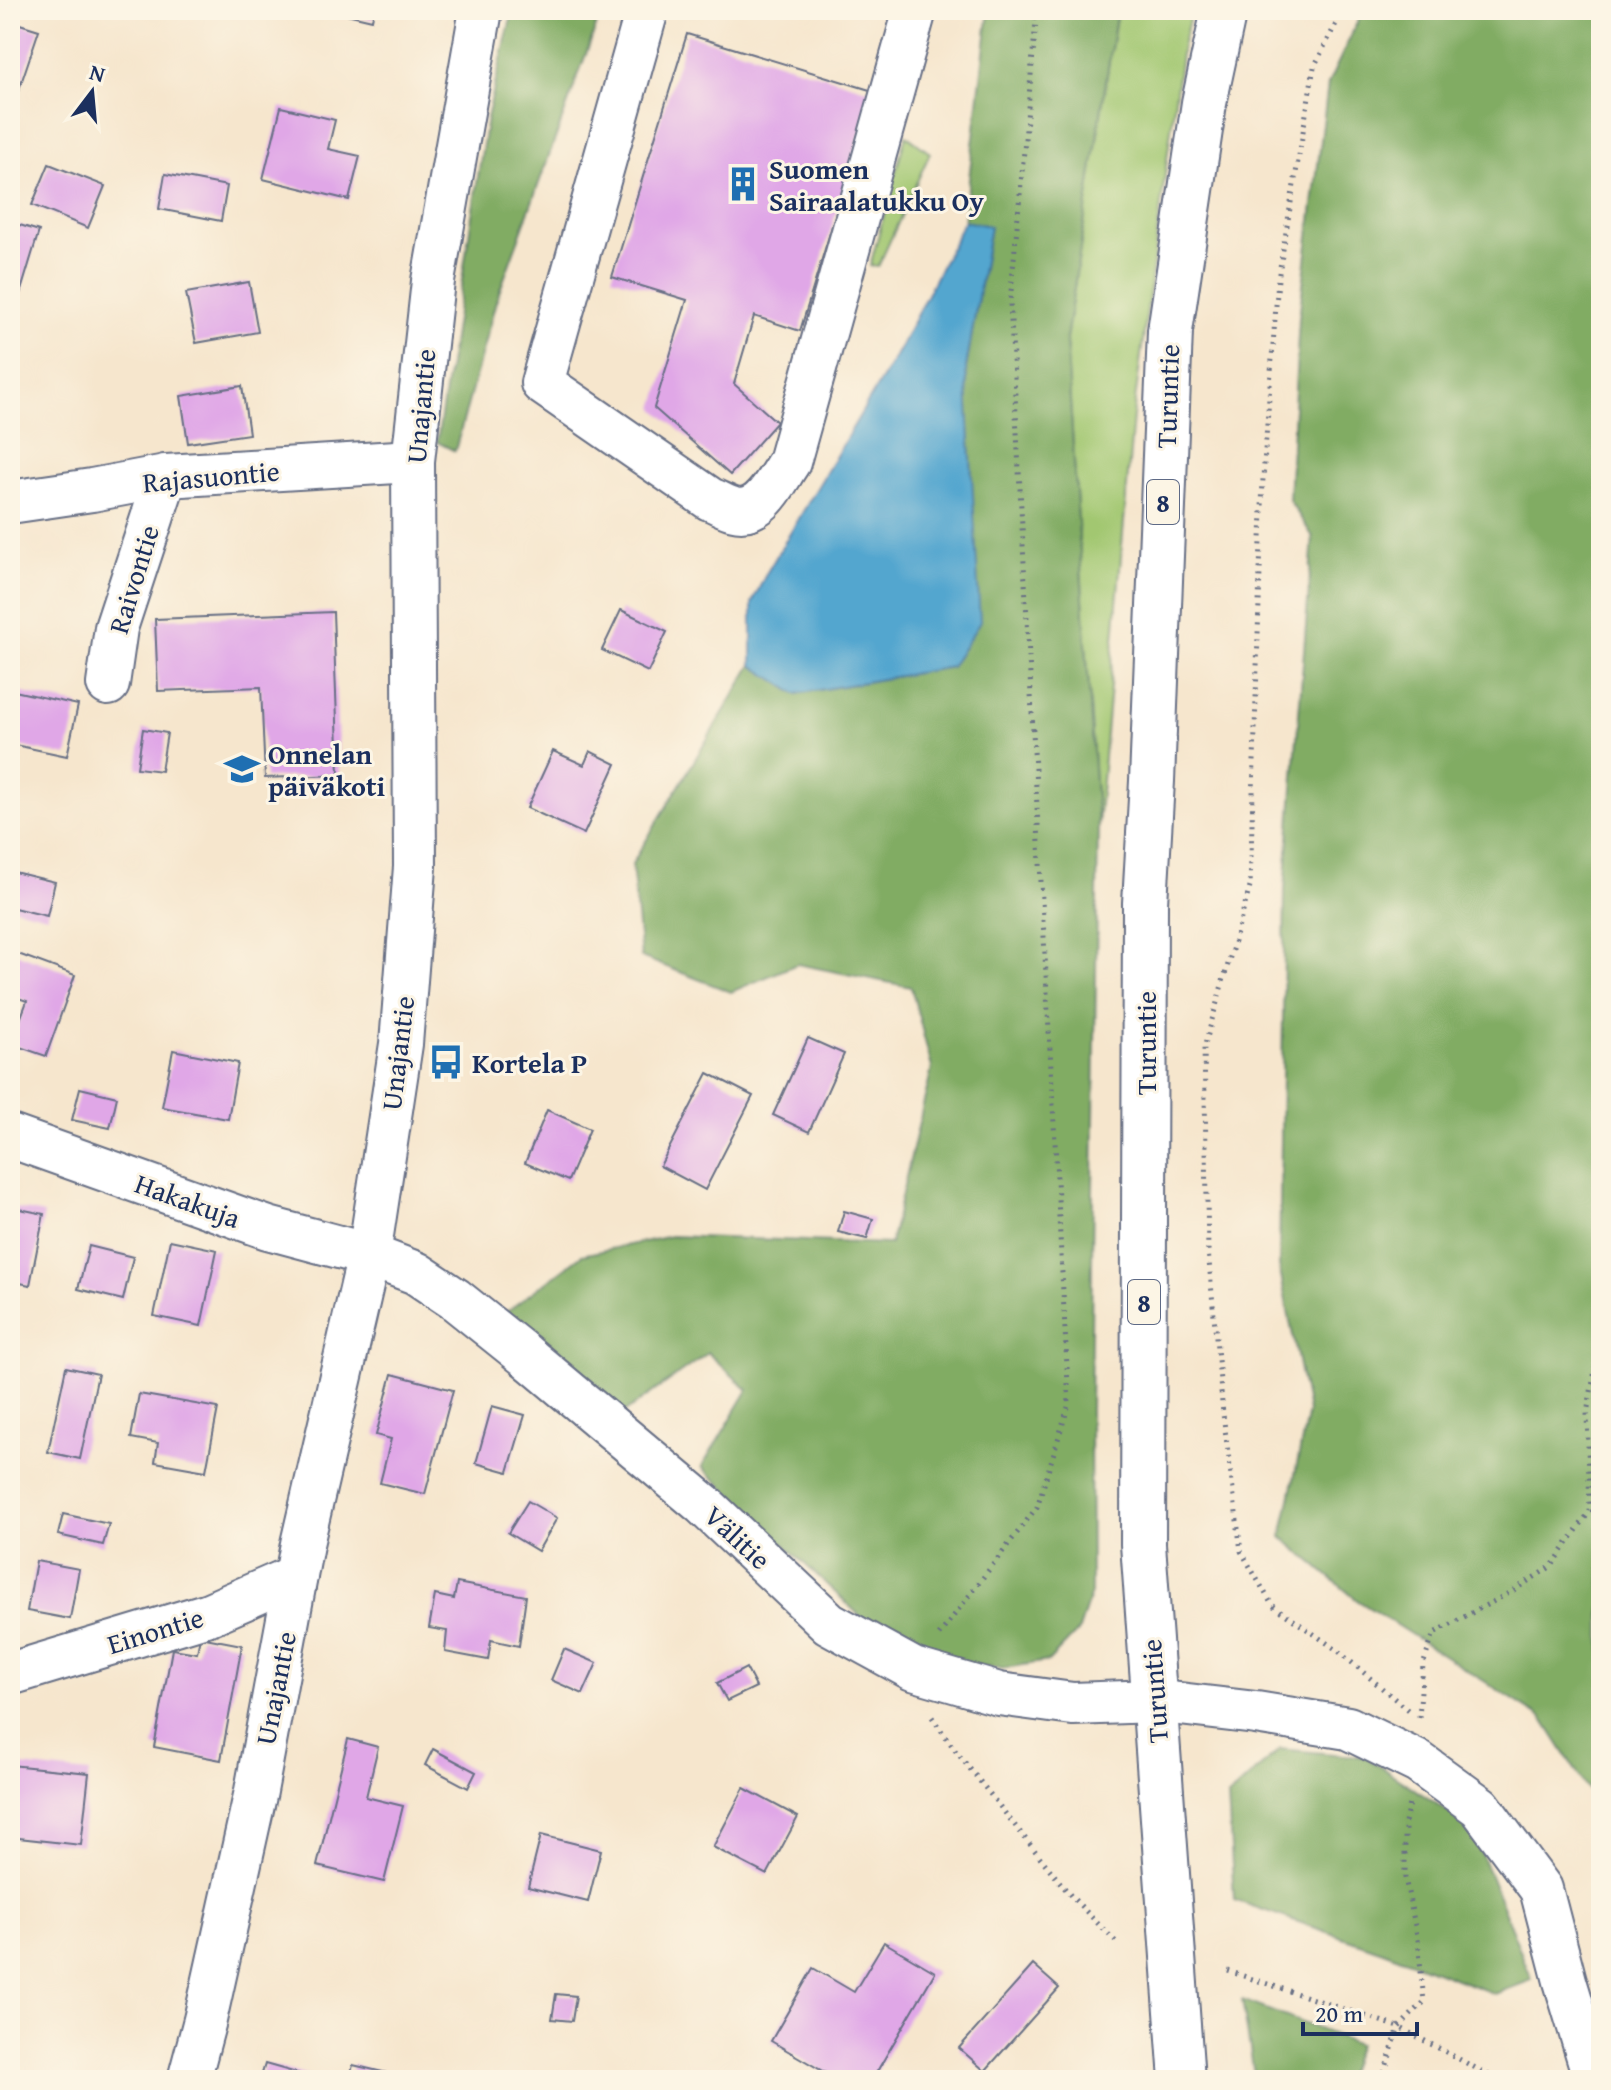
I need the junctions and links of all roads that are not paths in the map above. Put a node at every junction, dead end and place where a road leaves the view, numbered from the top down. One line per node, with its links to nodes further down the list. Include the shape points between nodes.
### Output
1 (481, 10): 5 (street, Unajantie, via 433,281)
2 (647, 10): 3 (street, via 542,383 710,499 745,511 759,504 789,462)
3 (915, 10)
4 (1224, 10): 13 (highway, Turuntie / 8, via 1204,103 1170,331 1145,903 1143,1544)
5 (413, 461): 6 (street, Rajasuontie); 10 (street, Unajantie, via 415,867 401,1044)
6 (166, 476): 7 (street, Rajasuontie); 8 (street, Raivontie, via 116,628)
7 (10, 502)
8 (108, 684)
9 (10, 1136): 10 (street, Hakakuja, via 268,1228)
10 (369, 1255): 11 (street, Unajantie); 13 (street, Välitie, via 416,1273 455,1299 703,1504 829,1623 913,1669 999,1694 1073,1704)
11 (296, 1576): 12 (street, Einontie, via 209,1614); 14 (street, Unajantie, via 256,1791)
12 (10, 1674)
13 (1154, 1701): 15 (highway, Turuntie / 8); 16 (street, Välitie, via 1348,1728 1418,1762 1480,1807 1541,1889)
14 (189, 2080)
15 (1182, 2080)
16 (1595, 2080)

